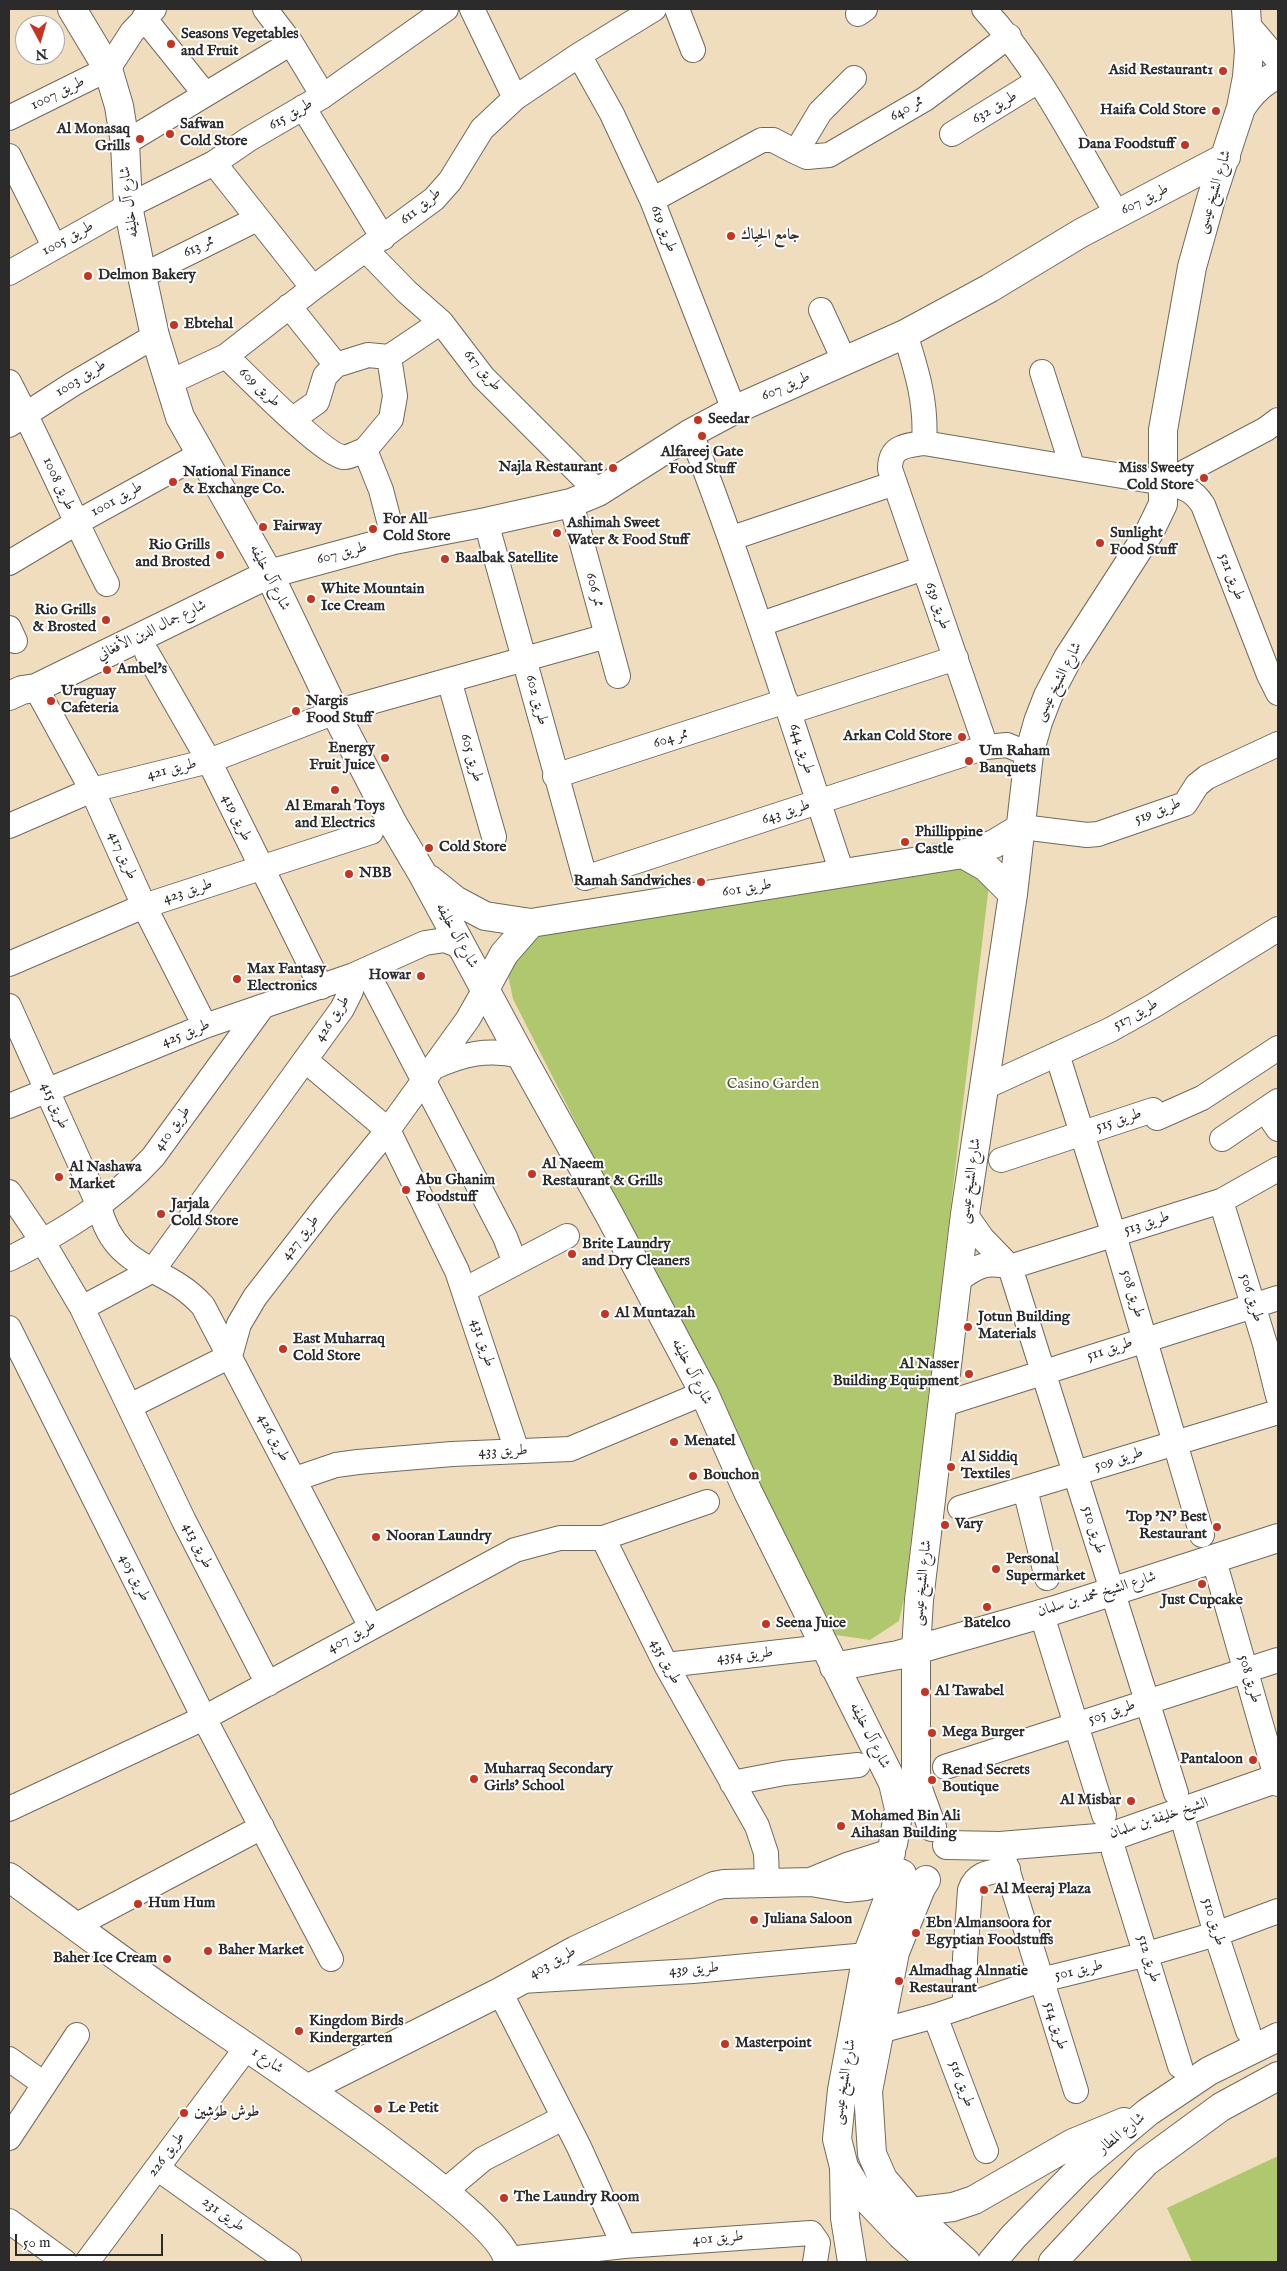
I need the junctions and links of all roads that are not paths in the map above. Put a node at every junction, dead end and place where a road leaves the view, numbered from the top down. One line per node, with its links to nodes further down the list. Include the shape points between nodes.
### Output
1 (72, 9): 15 (street, شارع آل خليفه)
2 (265, 9): 11 (street, طريق 617)
3 (446, 9): 21 (street, طريق 615)
4 (472, 9): 20 (street)
5 (654, 9): 13 (street, طريق 611)
6 (677, 9): 12 (street)
7 (984, 9): 10 (street)
8 (149, 14): 15 (street, via 120,48); 19 (street)
9 (1248, 17): 14 (street); 22 (street, شارع الشيخ عيسى, via 1247,77)
10 (1009, 36): 18 (street); 26 (street, ممر 640, via 925,99 829,155 807,157)
11 (291, 43): 19 (street); 21 (street, طريق 617)
12 (693, 50)
13 (579, 55): 20 (street, طريق 611); 31 (street, طريق 619, via 612,114)
14 (1278, 60)
15 (108, 70): 23 (street, طريق 1007); 25 (street, شارع آل خليفه, via 119,106)
16 (1278, 75): 22 (street, via 1255,89)
17 (854, 78): 26 (street, via 820,112)
18 (1038, 81): 24 (street, طريق 632); 33 (street)
19 (205, 94): 25 (street)
20 (515, 98): 35 (street, طريق 611, via 482,129 442,190)
21 (313, 102): 29 (street, طريق 615); 35 (street, طريق 617)
22 (1241, 108): 28 (street, شارع الشيخ عيسى)
23 (9, 118)
24 (952, 134)
25 (125, 143): 32 (street, شارع آل خليفه)
26 (796, 152): 31 (street, ممر 640, via 773,140 762,140)
27 (9, 156): 30 (street)
28 (1226, 158): 33 (street, طريق 607); 62 (street, شارع الشيخ عيسى, via 1192,267 1163,430)
29 (214, 163): 32 (street, طريق 615); 34 (street)
30 (17, 192): 36 (street)
31 (652, 200): 52 (street, طريق 619)
32 (128, 206): 36 (street, طريق 1005); 38 (street, شارع آل خليفه)
33 (1118, 214): 43 (street, طريق 607)
34 (257, 218): 38 (street, ممر 613); 39 (street)
35 (374, 244): 39 (street, طريق 611); 42 (street, طريق 617, via 407,292)
36 (54, 246): 37 (street, طريق 1005)
37 (9, 274)
38 (142, 276): 44 (street, شارع آل خليفه)
39 (313, 288): 40 (street, طريق 611)
40 (289, 306): 45 (street, طريق 611); 48 (street)
41 (821, 310): 47 (street)
42 (441, 322): 46 (street); 63 (street, طريق 617, via 483,377)
43 (906, 334): 47 (street, طريق 607); 57 (street, via 924,405)
44 (155, 336): 51 (street, شارع آل خليفه); 54 (street, طريق 1003)
45 (226, 356): 51 (street, طريق 611); 53 (street, طريق 609)
46 (389, 357): 48 (street, via 368,355); 58 (street, via 395,396 391,419)
47 (844, 360): 52 (street, طريق 607)
48 (336, 365): 53 (street, طريق 609, via 325,376 317,402)
49 (1042, 372): 60 (street)
50 (9, 382): 54 (street, طريق 1008)
51 (168, 383): 59 (street, شارع آل خليفه, via 180,417)
52 (734, 410): 56 (street, طريق 607)
53 (293, 419): 58 (street, طريق 609, via 335,455 345,458)
54 (17, 420): 66 (street, طريق 1008)
55 (1274, 427): 62 (street)
56 (691, 433): 63 (street, طريق 607); 67 (street, طريق 644)
57 (924, 443): 60 (street, طريق 639); 61 (street, طريق 639, via 895,451 890,459)
58 (365, 450): 68 (street, via 381,490)
59 (201, 454): 66 (street, طريق 1001); 71 (street, شارع آل خليفه)
60 (1072, 466): 62 (street, طريق 639)
61 (895, 483): 67 (street); 70 (street, طريق 639)
62 (1164, 483): 81 (street, طريق 521, via 1187,488 1203,504); 88 (street, شارع الشيخ عيسى, via 1161,511 1068,658 1038,722)
63 (598, 492): 64 (street, طريق 607)
64 (571, 503): 65 (street, طريق 607); 74 (street, ممر 606)
65 (486, 522): 68 (street, طريق 607); 77 (street, طريق 602)
66 (76, 523): 69 (street, طريق 1001); 72 (street, طريق 1008)
67 (732, 538): 73 (street, طريق 644)
68 (394, 540): 71 (street, طريق 607)
69 (9, 563)
70 (924, 568): 73 (street); 76 (street, طريق 639)
71 (269, 574): 80 (street, شارع جمال الدين الأفغاني); 85 (street, شارع آل خليفه)
72 (108, 584)
73 (761, 624): 83 (street, طريق 644)
74 (607, 636): 77 (street); 78 (street, ممر 606)
75 (148, 652): 89 (street, طريق 419)
76 (956, 658): 83 (street, ممر 604); 87 (street, طريق 639)
77 (525, 659): 79 (street); 90 (street, طريق 602)
78 (618, 676)
79 (449, 680): 85 (street); 96 (street, طريق 605)
80 (36, 688): 82 (street, شارع جمال الدين الأفغاني); 84 (street, شارع جمال الدين الأفغاني); 91 (street, طريق 417)
81 (1278, 693)
82 (9, 696)
83 (787, 706): 90 (street, ممر 604); 92 (street, طريق 644)
84 (9, 707)
85 (335, 712): 89 (street, طريق 421); 100 (street, شارع آل خليفه)
86 (1278, 744): 94 (street, طريق 519, via 1207,777 1197,785 1185,804 1098,834)
87 (986, 747): 88 (street, via 1007,745); 92 (street, طريق 643)
88 (1030, 754): 94 (street, شارع الشيخ عيسى)
89 (209, 761): 91 (street, طريق 421); 98 (street, طريق 419)
90 (555, 776): 101 (street, طريق 602)
91 (92, 790): 93 (street, طريق 421); 103 (street, طريق 417)
92 (818, 803): 99 (street, طريق 644); 101 (street, طريق 643)
93 (9, 826)
94 (1022, 827): 97 (street, طريق 601, via 994,844); 102 (street, شارع الشيخ عيسى)
95 (371, 832): 98 (street, طريق 423)
96 (494, 837)
97 (963, 854): 99 (street, طريق 601); 102 (street, via 991,871)
98 (261, 869): 103 (street, طريق 423); 109 (street, طريق 419)
99 (842, 873): 104 (street, طريق 601)
100 (422, 874): 104 (street, طريق 601, via 455,900 485,916); 106 (street, شارع آل خليفه)
101 (585, 878)
102 (1013, 894): 119 (street, شارع الشيخ عيسى)
103 (144, 906): 107 (street, طريق 423); 113 (street, طريق 417)
104 (531, 923): 110 (street, via 504,954)
105 (1278, 928): 115 (street, طريق 517, via 1110,1030)
106 (464, 948): 108 (street, طريق 425, via 435,940); 110 (street, شارع آل خليفه)
107 (9, 964)
108 (360, 973): 109 (street, طريق 425); 117 (street, طريق 426, via 346,1001); 118 (street)
109 (320, 987): 112 (street, طريق 425)
110 (485, 989): 116 (street, شارع آل خليفه); 118 (street, طريق 427, via 468,1019)
111 (9, 1006): 120 (street, طريق 415)
112 (263, 1006): 113 (street, طريق 425); 130 (street, طريق 410, via 153,1157 122,1189)
113 (205, 1026): 120 (street, طريق 425)
114 (1278, 1048): 124 (street, طريق 515, via 1202,1098 1158,1118 1153,1110)
115 (1057, 1054): 119 (street, طريق 517); 124 (street, طريق 508)
116 (520, 1056): 118 (street, via 486,1051 468,1054); 148 (street, شارع آل خليفه)
117 (305, 1060): 123 (street); 138 (street, طريق 426)
118 (428, 1074): 123 (street, طريق 427); 136 (street)
119 (985, 1087): 131 (street, شارع الشيخ عيسى)
120 (47, 1090): 121 (street, طريق 425); 130 (street, طريق 415)
121 (9, 1106)
122 (1274, 1113): 125 (street)
123 (388, 1130): 140 (street); 146 (street, طريق 427, via 256,1297 239,1324)
124 (1082, 1133): 126 (street, طريق 515); 132 (street, طريق 508)
125 (1222, 1139)
126 (1000, 1160)
127 (1278, 1170): 129 (street, طريق 513)
128 (9, 1192): 134 (street, طريق 413)
129 (1221, 1201): 132 (street, طريق 513); 142 (street, طريق 506)
130 (99, 1206): 134 (street, طريق 410); 138 (street, طريق 426, via 115,1244 124,1254)
131 (965, 1214): 137 (street, via 982,1238); 139 (street, شارع الشيخ عيسى)
132 (1114, 1235): 137 (street, طريق 513); 145 (street, طريق 508)
133 (567, 1236): 136 (street)
134 (43, 1242): 135 (street, طريق 410); 143 (street, طريق 413)
135 (9, 1259)
136 (515, 1263): 140 (street)
137 (1010, 1267): 139 (street, طريق 513, via 994,1263); 147 (street, طريق 510)
138 (153, 1270): 143 (street); 146 (street, طريق 426, via 191,1293 212,1321)
139 (958, 1280): 150 (street, شارع الشيخ عيسى)
140 (464, 1290): 154 (street, طريق 431)
141 (1278, 1298): 142 (street, طريق 511)
142 (1253, 1306): 145 (street, طريق 511); 149 (street, طريق 506)
143 (82, 1308): 151 (street, طريق 413)
144 (9, 1328): 175 (street, طريق 405)
145 (1145, 1339): 147 (street, طريق 511); 153 (street, طريق 508)
146 (230, 1356): 151 (street); 156 (street, طريق 426)
147 (1044, 1372): 150 (street, طريق 511); 155 (street, طريق 510)
148 (704, 1393): 154 (street, طريق 433, via 570,1449); 169 (street, شارع آل خليفه, via 748,1492)
149 (1278, 1396)
150 (941, 1405): 168 (street, شارع الشيخ عيسى)
151 (130, 1406): 173 (street, طريق 413, via 184,1521)
152 (1278, 1412): 153 (street, طريق 509)
153 (1175, 1443): 155 (street, طريق 509); 160 (street, طريق 508)
154 (517, 1451): 156 (street, طريق 433, via 358,1462 336,1465)
155 (1077, 1473): 157 (street, طريق 509); 165 (street, طريق 510)
156 (295, 1479): 167 (street, طريق 426)
157 (1025, 1489): 159 (street, طريق 509); 164 (street)
158 (707, 1502): 161 (street, طريق 407)
159 (960, 1508)
160 (1202, 1535)
161 (603, 1538): 167 (street, طريق 407, via 560,1538 515,1550); 171 (street, طريق 435)
162 (1278, 1538): 165 (street, شارع الشيخ محمد بن سلمان)
163 (1218, 1574): 172 (street, طريق 508)
164 (1047, 1578)
165 (1112, 1592): 166 (street, شارع الشيخ محمد بن سلمان); 174 (street, طريق 510)
166 (1041, 1612): 168 (street, شارع الشيخ محمد بن سلمان); 176 (street)
167 (371, 1627): 173 (street, طريق 407)
168 (916, 1650): 169 (street, شارع الشيخ محمد بن سلمان); 185 (street, شارع الشيخ عيسى, via 916,1774 919,1792)
169 (829, 1657): 171 (street, طريق 4354); 188 (street, شارع آل خليفه, via 897,1796)
170 (1278, 1660): 172 (street, طريق 505)
171 (666, 1665): 180 (street, طريق 435)
172 (1246, 1669): 174 (street, طريق 505); 179 (street, طريق 508)
173 (268, 1684): 175 (street, طريق 407)
174 (1148, 1700): 176 (street, طريق 505); 181 (street, طريق 510)
175 (204, 1718): 182 (street, طريق 407); 184 (street, طريق 405)
176 (1075, 1725): 178 (street, طريق 505); 183 (street)
177 (858, 1765): 180 (street, via 784,1773)
178 (945, 1767)
179 (1278, 1780): 181 (street, الشيخ خليفة بن سلمان)
180 (732, 1783): 190 (street, طريق 435, via 762,1840)
181 (1178, 1803): 187 (street, الشيخ خليفة بن سلمان, via 1110,1836); 193 (street, طريق 510)
182 (9, 1810)
183 (1104, 1815)
184 (262, 1827): 192 (street); 196 (street, طريق 405)
185 (940, 1836): 187 (street, الشيخ خليفة بن سلمان); 188 (street, الشيخ خليفة بن سلمان, via 920,1824 898,1834); 188 (street, via 948,1856 937,1875)
186 (1114, 1852): 194 (street, طريق 512)
187 (1004, 1858): 197 (street, طريق 514); 199 (street, via 973,1880 970,1890)
188 (903, 1865): 190 (street, طريق 403, via 850,1866 811,1882); 195 (street, شارع الشيخ عيسى); 201 (street, شارع الشيخ عيسى, via 921,1888 895,1952)
189 (9, 1877): 192 (street, شارع 1)
190 (767, 1882): 198 (street, طريق 403, via 724,1884 705,1889 576,1950)
191 (1278, 1911): 193 (street, طريق 501)
192 (75, 1926): 205 (street, شارع 1)
193 (1216, 1934): 194 (street, طريق 501); 202 (street, طريق 510)
194 (1146, 1954): 197 (street, طريق 501); 207 (street, طريق 512)
195 (868, 1955): 198 (street, طريق 439); 216 (street, شارع الشيخ عيسى, via 836,2139)
196 (331, 1960)
197 (1040, 1980): 199 (street, طريق 501); 211 (street, طريق 514)
198 (510, 1986): 210 (street, طريق 403); 213 (street)
199 (965, 2006): 200 (street, طريق 501)
200 (936, 2016): 201 (street, طريق 501); 215 (street, طريق 516)
201 (880, 2031): 219 (street, شارع الشيخ عيسى, via 868,2092 872,2154 883,2179)
202 (1248, 2031)
203 (77, 2035): 209 (street)
204 (1278, 2037): 212 (street, شارع المطار, via 1209,2071)
205 (247, 2047): 210 (street, شارع 1); 217 (street, طريق 226)
206 (9, 2059): 209 (street)
207 (1180, 2066)
208 (1278, 2076): 231 (street, via 1221,2107 1146,2162)
209 (44, 2084): 214 (street)
210 (307, 2089): 218 (street, شارع 1)
211 (1076, 2091)
212 (1148, 2112): 219 (street, via 1073,2143 974,2200 953,2207); 230 (street, شارع المطار, via 1081,2168)
213 (564, 2118): 218 (street, via 483,2159); 221 (street)
214 (9, 2138)
215 (986, 2151)
216 (844, 2167): 227 (street, via 845,2218); 228 (street, شارع الشيخ عيسى, via 858,2190)
217 (157, 2168): 224 (street, طريق 226); 225 (street, طريق 231)
218 (445, 2191): 222 (street, شارع 1, via 494,2236)
219 (911, 2212): 229 (street, شارع الشيخ عيسى)
220 (9, 2221): 223 (street)
221 (624, 2246): 222 (street, طريق 401); 226 (street, طريق 401, via 811,2233 818,2243)
222 (508, 2260)
223 (65, 2262)
224 (86, 2262)
225 (289, 2262)
226 (815, 2262)
227 (852, 2262)
228 (931, 2262)
229 (966, 2262)
230 (992, 2262)
231 (1053, 2262)

